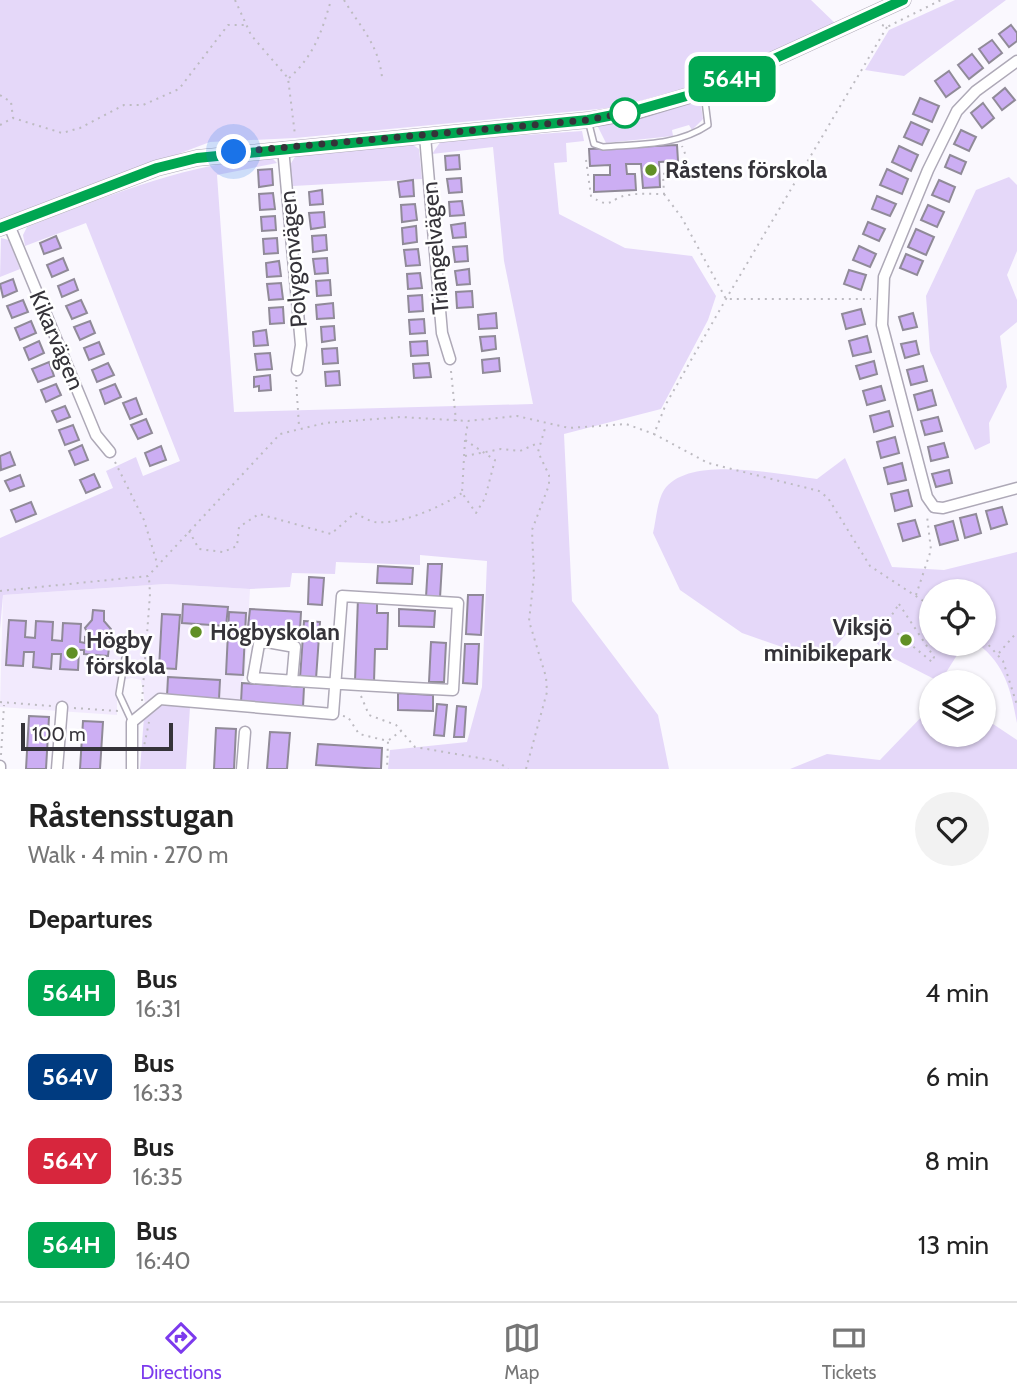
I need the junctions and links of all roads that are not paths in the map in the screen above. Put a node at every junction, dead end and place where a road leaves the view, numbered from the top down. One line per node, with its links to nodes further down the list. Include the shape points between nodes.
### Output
1 (903, 0): 3 (street)
2 (1017, 61): 13 (street, via 957,111 891,255 882,299 886,345 927,497 934,507)
3 (704, 91): 4 (street); 6 (lane, via 708,125 680,139 603,147)
4 (588, 120): 5 (street); 6 (lane)
5 (425, 136): 8 (street); 10 (street, Triangelvägen, via 442,333)
6 (594, 144): 7 (lane)
7 (585, 145)
8 (290, 147): 9 (street, via 209,156 157,168); 11 (street, Polygonvägen, via 301,345)
9 (4, 227): 12 (street, Kikarvägen, via 96,435)
10 (450, 359)
11 (297, 370)
12 (110, 452)
13 (1017, 488)
14 (125, 658): 18 (lane, via 119,694)
15 (292, 681): 15 (street, via 253,678 259,644 295,647); 16 (street)
16 (336, 684): 16 (street, via 342,596 458,603 453,690); 18 (street, via 333,714 160,699)
17 (62, 707): 20 (street)
18 (132, 722): 21 (street)
19 (245, 732): 22 (street)
20 (57, 769)
21 (132, 769)
22 (242, 769)

